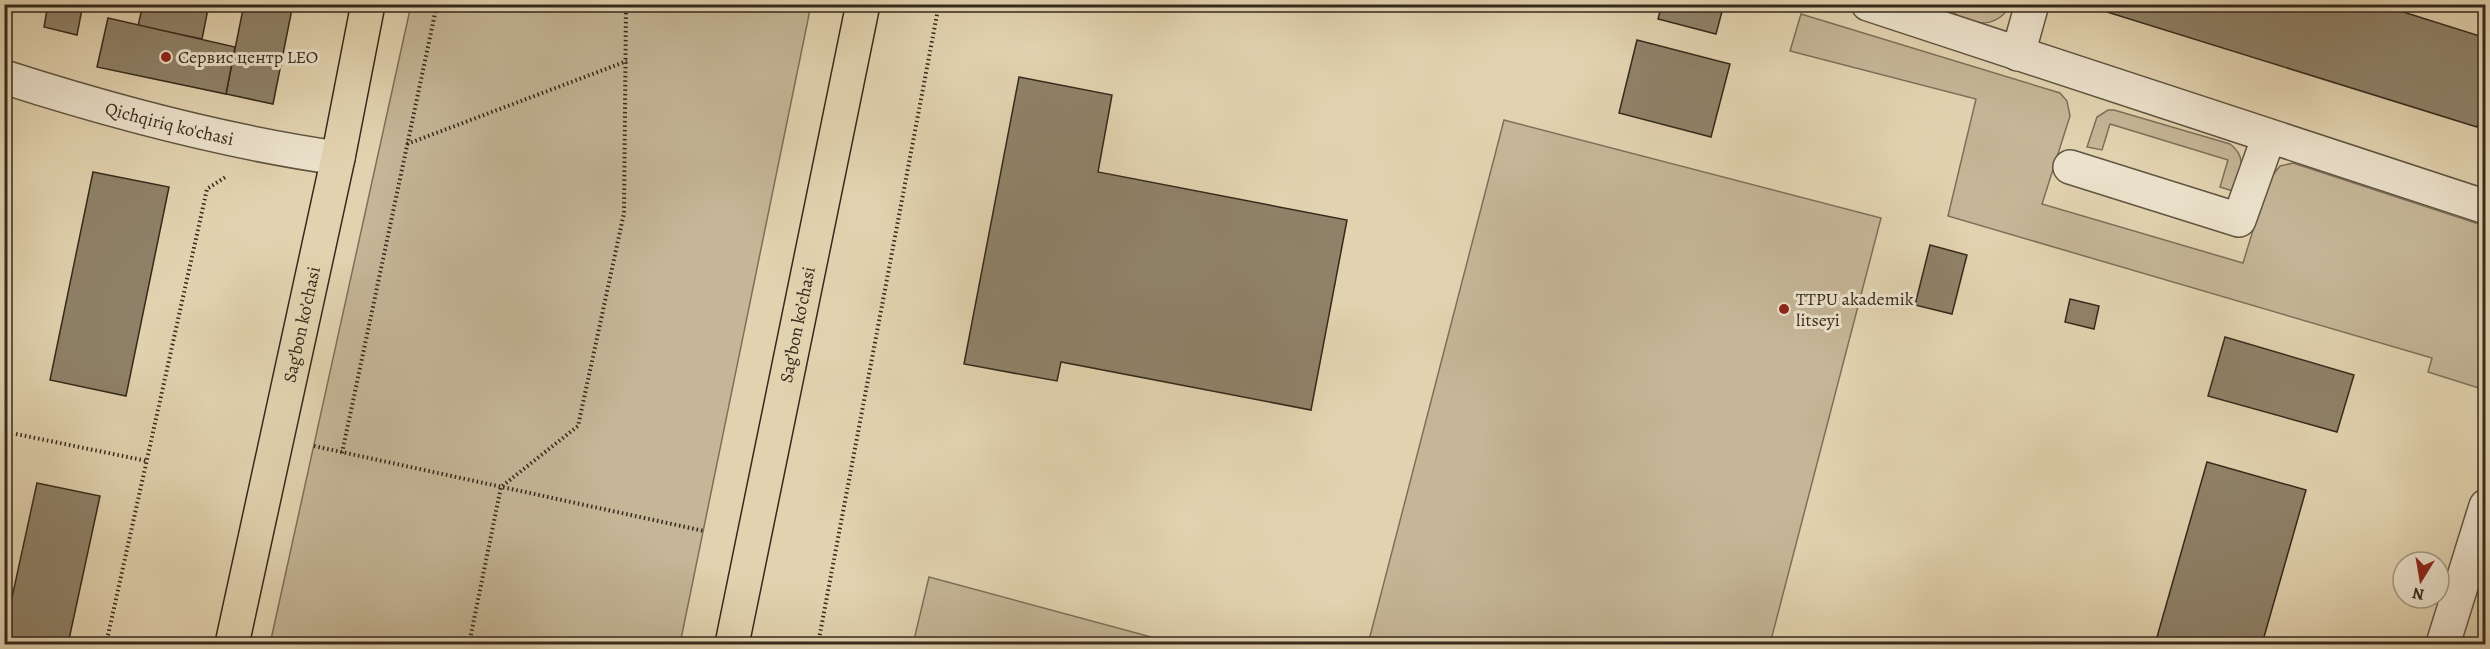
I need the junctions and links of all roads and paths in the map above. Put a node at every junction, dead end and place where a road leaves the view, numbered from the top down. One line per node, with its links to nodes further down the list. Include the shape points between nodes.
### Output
1 (368, 4): 14 (main road, Sag’bon ko’chasi)
2 (437, 4): 12 (path)
3 (626, 4): 9 (path)
4 (863, 4): 27 (main road, Sag’bon ko’chasi)
5 (939, 4): 28 (path)
6 (1868, 4): 8 (street)
7 (2032, 4): 8 (street)
8 (2018, 54): 11 (street)
9 (627, 61): 12 (path); 21 (path, via 624,213 578,426)
10 (4, 77): 13 (street, Qichqiriq ko'chasi, via 66,97)
11 (2269, 136): 15 (street, via 2239,220); 16 (street)
12 (407, 144): 19 (path)
13 (270, 148): 14 (street, Qichqiriq ko'chasi); 20 (path, via 207,189)
14 (338, 158): 25 (main road, Sag’bon ko’chasi)
15 (2070, 167)
16 (2486, 207)
17 (16, 434): 20 (path)
18 (314, 446): 19 (path)
19 (342, 453): 21 (path)
20 (147, 461): 24 (path)
21 (501, 487): 23 (path); 26 (path)
22 (2486, 506): 29 (street)
23 (704, 531)
24 (106, 645)
25 (232, 645)
26 (469, 645)
27 (732, 645)
28 (818, 645)
29 (2443, 645)

